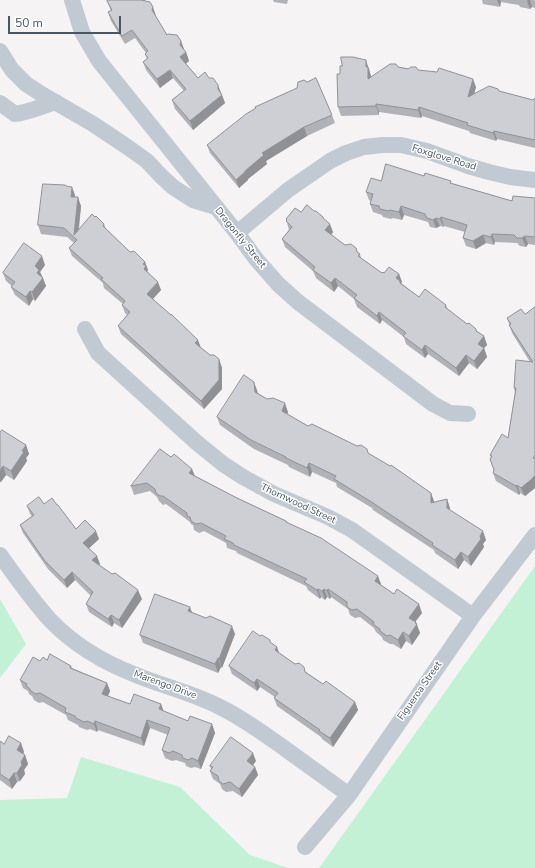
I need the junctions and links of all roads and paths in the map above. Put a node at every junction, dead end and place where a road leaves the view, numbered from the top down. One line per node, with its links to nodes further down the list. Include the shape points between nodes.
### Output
1 (72, 0): 6 (street, Dragonfly Street, via 82,32 99,62)
2 (0, 51): 3 (street, via 12,70 26,84)
3 (56, 102): 4 (street, via 16,114); 6 (street, via 147,161 173,187 193,200)
4 (0, 103)
5 (535, 180): 7 (street, Foxglove Road, via 489,172 401,145 364,147 330,161 288,190)
6 (216, 207): 7 (street, Dragonfly Street)
7 (237, 233): 9 (street, Dragonfly Street, via 278,284 298,302 434,404 450,413)
8 (85, 329): 12 (street, Thornwood Street, via 98,353 223,464 274,494 352,530)
9 (468, 414)
10 (535, 535): 12 (street, Figueroa Street)
11 (0, 555): 13 (street, Marengo Drive, via 27,593 51,620 68,637 94,655 136,675 219,706 245,721)
12 (473, 616): 13 (street, Figueroa Street)
13 (349, 795): 14 (street, Figueroa Street)
14 (305, 847)

